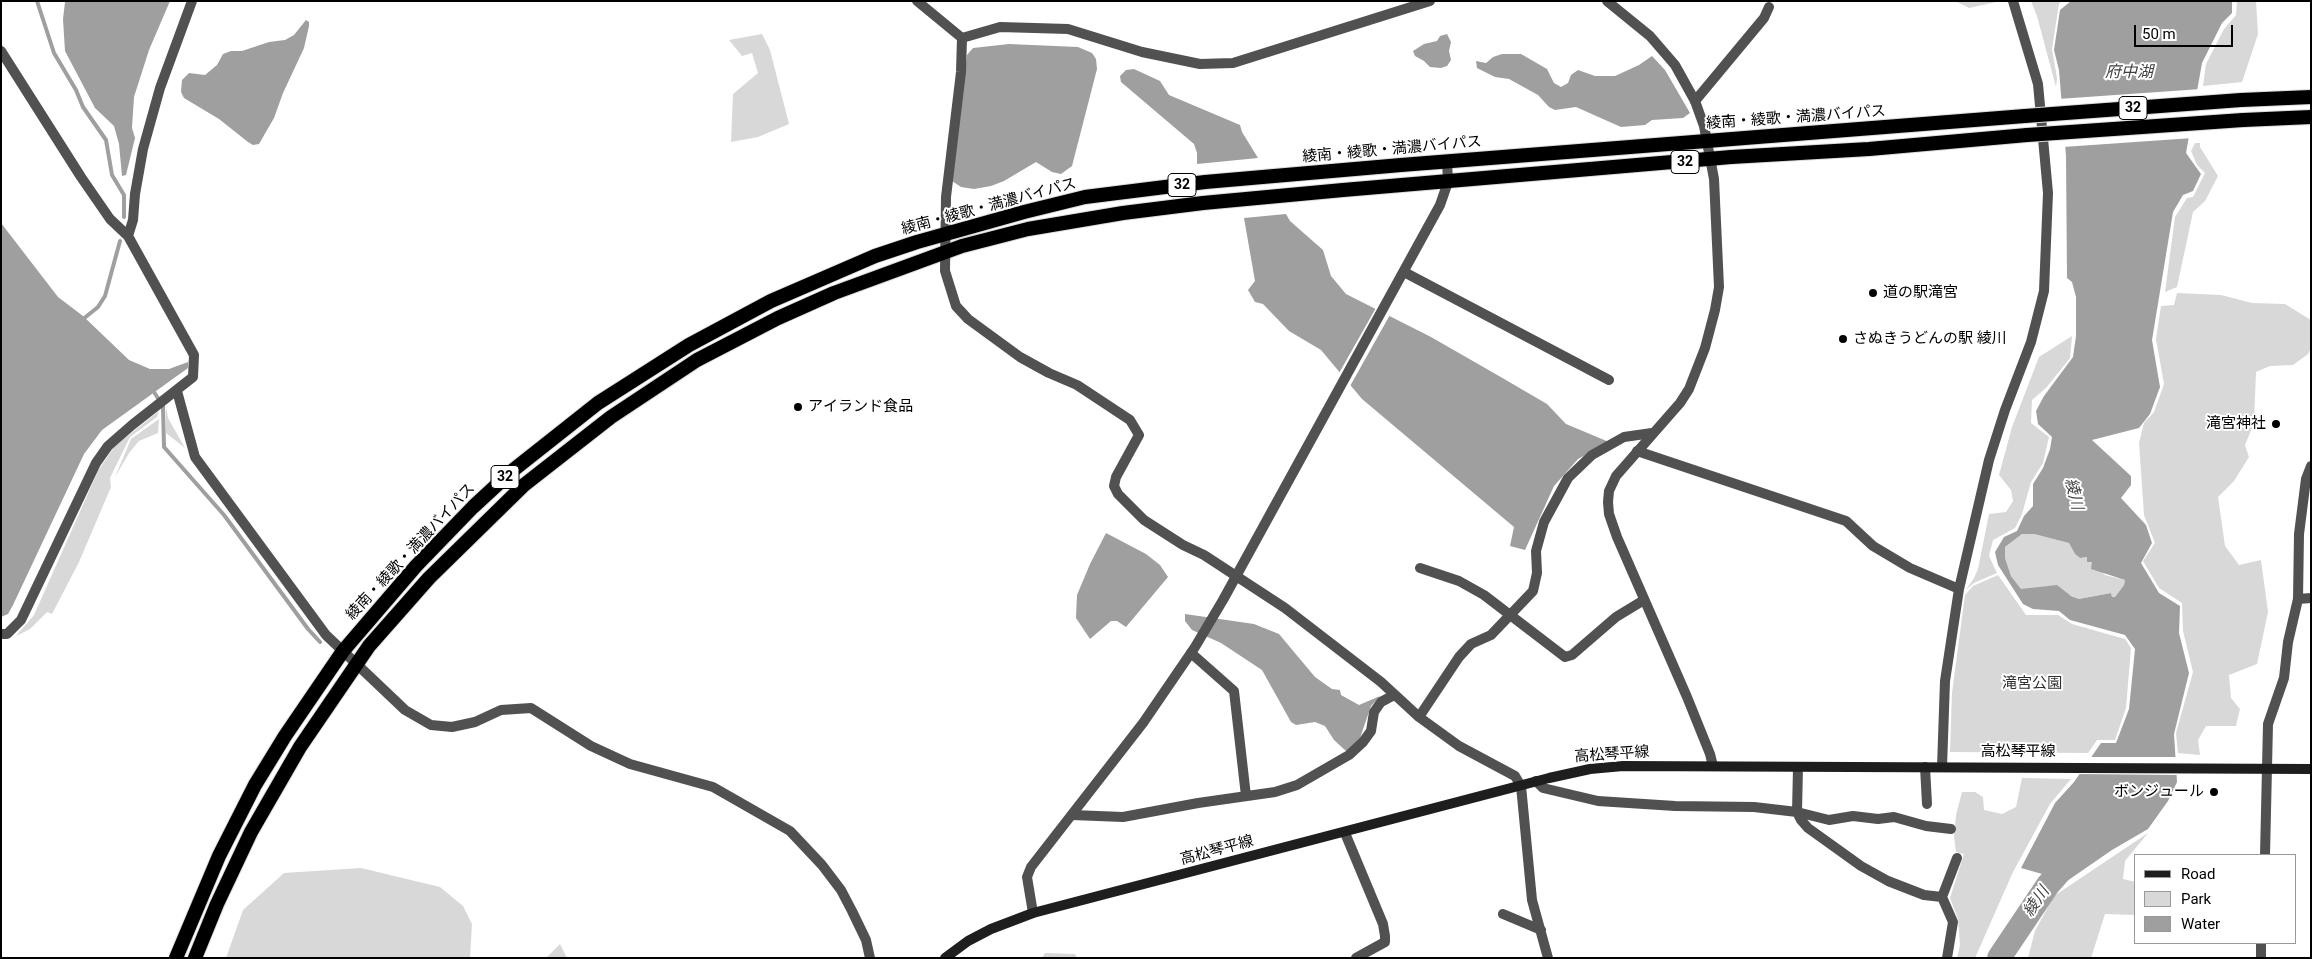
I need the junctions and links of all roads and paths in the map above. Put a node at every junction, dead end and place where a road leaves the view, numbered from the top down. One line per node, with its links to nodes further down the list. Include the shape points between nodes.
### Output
1 (192, 1): 17 (street, via 160,88 134,194 133,220)
2 (917, 1): 7 (street)
3 (1430, 1): 7 (street, via 1233,63 1200,64 1142,52 1068,29 1000,27)
4 (1607, 1): 10 (street, via 1650,36 1674,65)
5 (2013, 1): 27 (street, via 2038,84 2048,193 2044,290 2031,342 1989,460)
6 (1769, 7): 10 (street, via 1764,18)
7 (962, 38): 16 (street, via 947,188)
8 (1, 51): 17 (street, via 80,177 110,219)
9 (2311, 97): 12 (highway, 綾南・綾歌・満濃バイパス / 32, bridge)
10 (1695, 101): 12 (street)
11 (2311, 117): 13 (highway, 綾南・綾歌・満濃バイパス / 32, bridge)
12 (1707, 141): 13 (street); 14 (highway, 綾南・綾歌・満濃バイパス / 32)
13 (1711, 159): 15 (highway, 綾南・綾歌・満濃バイパス / 32); 22 (street, via 1715,188 1718,298 1705,348 1689,389)
14 (1447, 161): 15 (street); 16 (highway, 綾南・綾歌・満濃バイパス / 32, via 1205,182 1086,198)
15 (1448, 182): 18 (highway, 綾南・綾歌・満濃バイパス / 32, via 1123,213 1028,229); 19 (street, via 1440,205)
16 (946, 233): 18 (street); 34 (highway, 綾南・綾歌・満濃バイパス / 32, via 875,256 736,318 645,371 606,398 552,438 473,507 416,566)
17 (128, 236): 21 (street, via 194,355 193,378)
18 (946, 251): 26 (street, via 945,271 956,306 968,319 1020,357 1076,384 1130,420 1139,435 1116,477 1114,486 1118,494 1144,520); 35 (highway, 綾南・綾歌・満濃バイパス / 32, via 859,283 778,318 697,360 625,407 524,485 486,520 383,629)
19 (1404, 272): 20 (street); 26 (street)
20 (1609, 380)
21 (177, 391): 32 (street, via 108,446 96,463 21,620 7,634); 34 (street, via 196,457 326,635)
22 (1652, 433): 23 (street); 31 (street, via 1624,437 1592,455 1568,478 1544,522 1536,551 1537,573 1533,591)
23 (1637, 451): 27 (street, via 1846,521 1873,546 1910,568); 30 (street, via 1611,483 1608,502 1617,537)
24 (2311, 466): 29 (street, via 2306,479 2299,534)
25 (1420, 568): 31 (street, via 1484,595)
26 (1236, 576): 33 (street); 36 (street, via 1285,608)
27 (1959, 588): 41 (street, via 1945,681)
28 (2311, 598): 29 (street)
29 (2298, 599): 42 (street, via 2284,678 2268,724)
30 (1644, 600): 31 (street, via 1616,617 1572,655 1565,657); 38 (street)
31 (1510, 616): 37 (street, via 1491,635 1471,644 1459,657)
32 (1, 634)
33 (1193, 650): 46 (street, via 1234,691); 49 (street, via 1124,749)
34 (343, 651): 35 (street); 59 (highway, 綾南・綾歌・満濃バイパス / 32, via 255,785 200,895)
35 (356, 664): 60 (highway, 綾南・綾歌・満濃バイパス / 32, via 266,802); 61 (street, via 405,710 431,725 452,727 475,722 501,710 531,708 590,746 630,764 713,787 748,806 790,831 822,865 848,904 866,940)
36 (1394, 695): 37 (street); 46 (street, via 1380,702 1374,712 1371,731 1350,755 1297,785)
37 (1419, 717): 45 (street, via 1459,746 1515,776)
38 (1713, 766): 39 (main road, 高松琴平線); 44 (main road, 高松琴平線, via 1606,767)
39 (1798, 767): 40 (main road, 高松琴平線); 48 (street)
40 (1925, 767): 41 (main road, 高松琴平線); 47 (street)
41 (1942, 767): 42 (main road, 高松琴平線)
42 (2268, 768): 43 (main road, 高松琴平線); 52 (street)
43 (2311, 768)
44 (1536, 781): 45 (main road, 高松琴平線); 48 (street, via 1543,788 1598,801 1754,807)
45 (1521, 786): 51 (main road, 高松琴平線); 57 (street, via 1528,875)
46 (1246, 796): 49 (street, via 1124,817)
47 (1927, 804)
48 (1797, 812): 50 (street, via 1829,820 1853,816 1894,817); 54 (street, via 1808,828 1861,866 1924,895)
49 (1072, 815): 55 (street, via 1027,877)
50 (1952, 830)
51 (1345, 833): 55 (main road, 高松琴平線); 63 (street, via 1385,936 1385,942)
52 (2265, 854)
53 (1958, 858): 54 (street)
54 (1942, 896): 65 (street, via 1952,922)
55 (1033, 913): 62 (main road, 高松琴平線, via 991,929)
56 (1503, 914): 57 (street)
57 (1541, 930): 64 (street)
58 (2261, 944): 66 (street)
59 (176, 958)
60 (195, 958)
61 (870, 958)
62 (945, 958)
63 (1356, 958)
64 (1548, 958)
65 (1947, 958)
66 (2261, 958)

